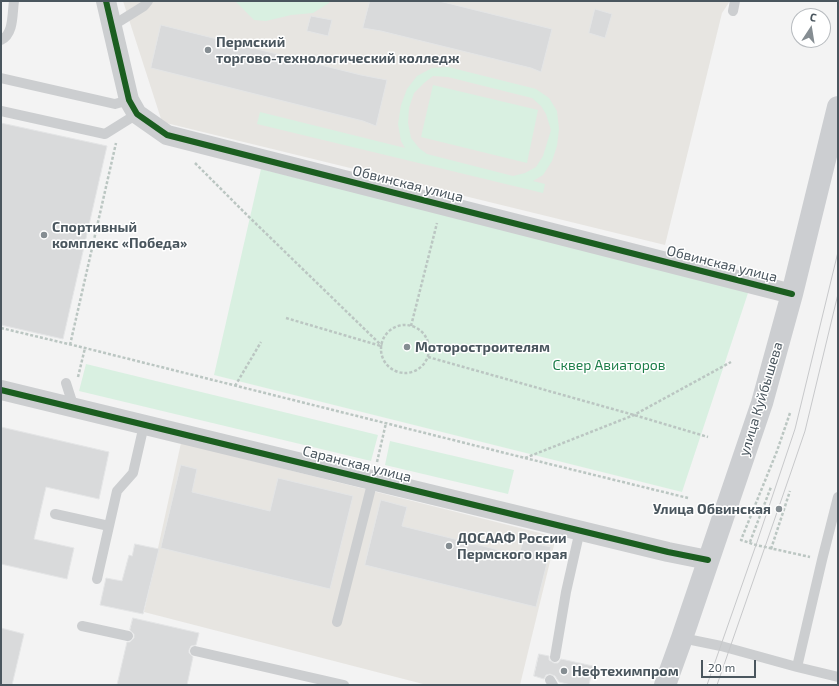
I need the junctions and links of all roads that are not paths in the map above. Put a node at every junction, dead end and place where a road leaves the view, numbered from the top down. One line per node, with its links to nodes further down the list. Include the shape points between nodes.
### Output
1 (14, 1): 7 (lane, via 9,33)
2 (106, 1): 6 (street)
3 (148, 1): 6 (lane)
4 (735, 1): 5 (lane)
5 (733, 12)
6 (112, 26): 9 (street)
7 (1, 40)
8 (1, 78): 9 (lane)
9 (133, 107): 11 (lane, via 112,130 104,134); 12 (street, Обвинская улица, via 167,135)
10 (838, 107): 12 (main road, улица Куйбышева)
11 (1, 111)
12 (792, 294): 22 (main road, улица Куйбышева, via 762,403)
13 (67, 386): 15 (lane)
14 (1, 390): 15 (street, Саранская улица)
15 (74, 408): 16 (street, Саранская улица)
16 (144, 425): 17 (street, Саранская улица); 20 (lane, via 133,473 117,491)
17 (373, 480): 21 (street, Саранская улица); 24 (lane)
18 (838, 497): 30 (lane)
19 (55, 514): 20 (lane)
20 (109, 526): 23 (lane)
21 (580, 530): 22 (street, Саранская улица); 29 (lane)
22 (708, 560): 27 (main road, улица Куйбышева)
23 (97, 579)
24 (337, 622)
25 (82, 626): 26 (lane)
26 (128, 636)
27 (682, 638): 30 (lane, via 721,646); 33 (main road, улица Куйбышева)
28 (194, 651): 32 (lane)
29 (555, 657)
30 (797, 668): 31 (lane)
31 (838, 677)
32 (344, 685)
33 (665, 685)

